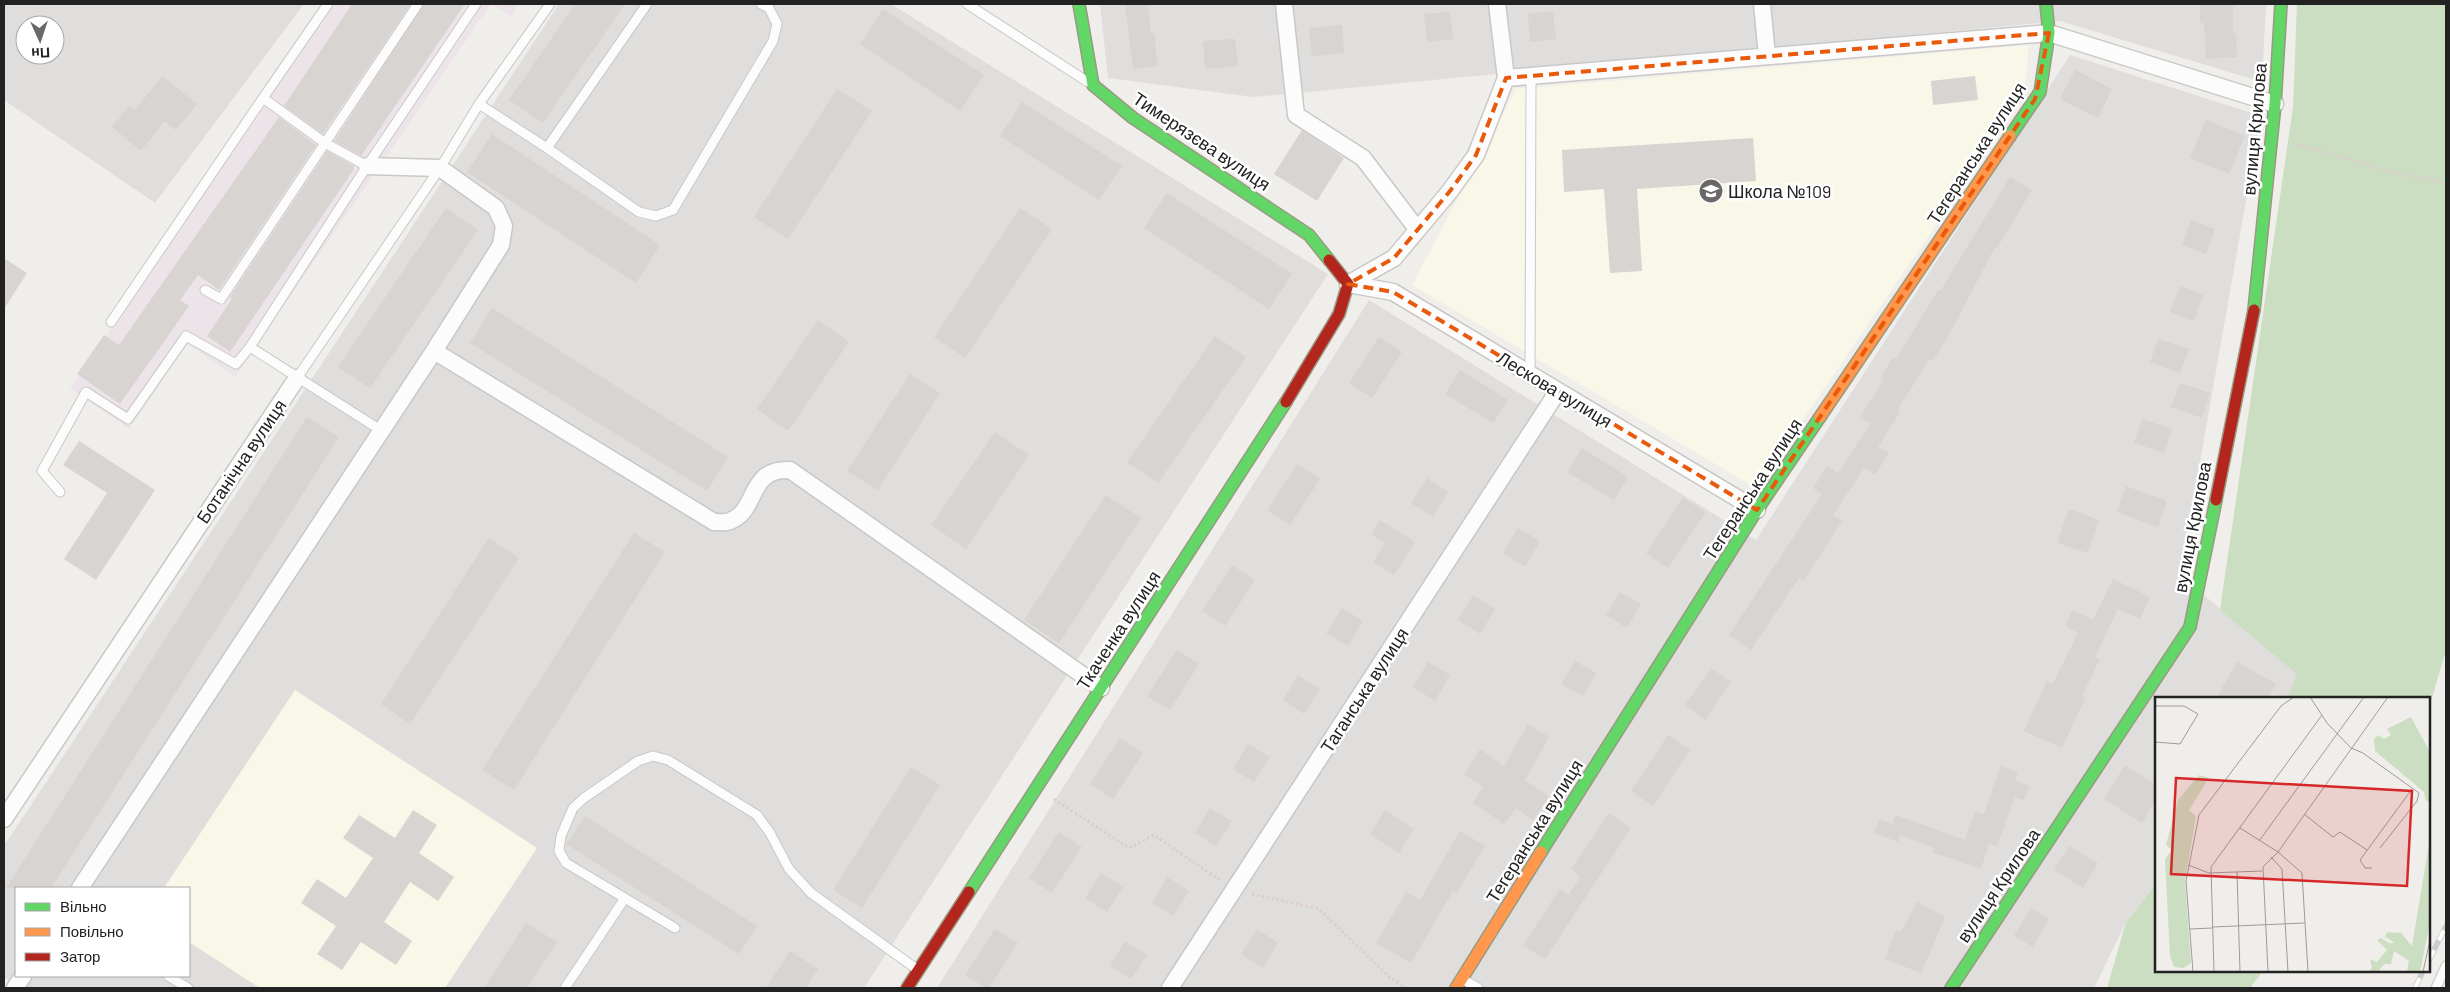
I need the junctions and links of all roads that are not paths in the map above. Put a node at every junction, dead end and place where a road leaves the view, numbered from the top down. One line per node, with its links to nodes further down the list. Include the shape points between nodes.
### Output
1 (328, 4): 19 (lane)
2 (418, 4): 22 (lane)
3 (476, 4): 24 (lane)
4 (550, 4): 20 (lane, Ботанічна вулиця)
5 (647, 4): 23 (lane)
6 (761, 4): 23 (lane, via 769,8 778,24 773,41 673,210 656,216 639,212)
7 (967, 4): 18 (lane)
8 (1079, 4): 18 (street)
9 (1284, 4): 26 (street, via 1296,115 1363,158)
10 (1497, 4): 17 (street)
11 (1762, 4): 15 (street)
12 (2046, 4): 14 (street, Тегеранська вулиця)
13 (2280, 4): 21 (street, вулиця Крилова)
14 (2049, 33): 15 (street); 21 (street); 37 (street, Тегеранська вулиця, via 2040,92)
15 (1767, 56): 16 (street)
16 (1531, 75): 17 (street); 32 (lane)
17 (1506, 78): 26 (street, via 1476,155)
18 (1093, 85): 27 (street, Тимерязєва вулиця, via 1133,118 1309,235)
19 (263, 98): 22 (lane); 29 (lane)
20 (479, 104): 23 (lane); 25 (lane, Ботанічна вулиця)
21 (2275, 104): 54 (street, вулиця Крилова, via 2257,297 2190,628)
22 (325, 143): 24 (lane); 28 (lane, via 221,299)
23 (547, 148)
24 (366, 166): 25 (street); 30 (lane)
25 (440, 168): 31 (street, via 496,208 504,226 501,245); 33 (lane, Ботанічна вулиця)
26 (1417, 229): 27 (street, via 1394,258)
27 (1348, 284): 32 (street, Лескова вулиця, via 1393,292); 38 (street, Ткаченка вулиця, via 1339,314 1317,353)
28 (205, 290)
29 (112, 322)
30 (250, 347): 33 (lane); 36 (lane, via 236,364 186,336 128,419 86,392 42,471)
31 (434, 352): 35 (street); 38 (street, via 714,522 730,521 742,511 763,477 775,469 790,470)
32 (1530, 374): 34 (street, Лескова вулиця)
33 (297, 378): 35 (lane); 39 (street, Ботанічна вулиця)
34 (1558, 391): 37 (street, Лескова вулиця); 52 (street, Таганська вулиця)
35 (382, 431): 40 (street)
36 (60, 492)
37 (1757, 510): 47 (street, Тегеранська вулиця)
38 (1101, 688): 44 (street, Ткаченка вулиця)
39 (4, 819)
40 (81, 887)
41 (626, 898): 42 (lane); 44 (lane, via 566,863 559,851 561,836 573,808 584,798 638,762 653,756 668,760 757,815 788,869 811,893); 50 (lane)
42 (675, 928)
43 (2446, 966): 55 (lane)
44 (919, 970): 51 (street, Ткаченка вулиця)
45 (22, 977): 48 (street)
46 (170, 977): 49 (lane)
47 (1459, 984): 53 (lane)
48 (14, 988)
49 (188, 988)
50 (565, 988)
51 (906, 988)
52 (1170, 988)
53 (1478, 988)
54 (1950, 988)
55 (2436, 988)

